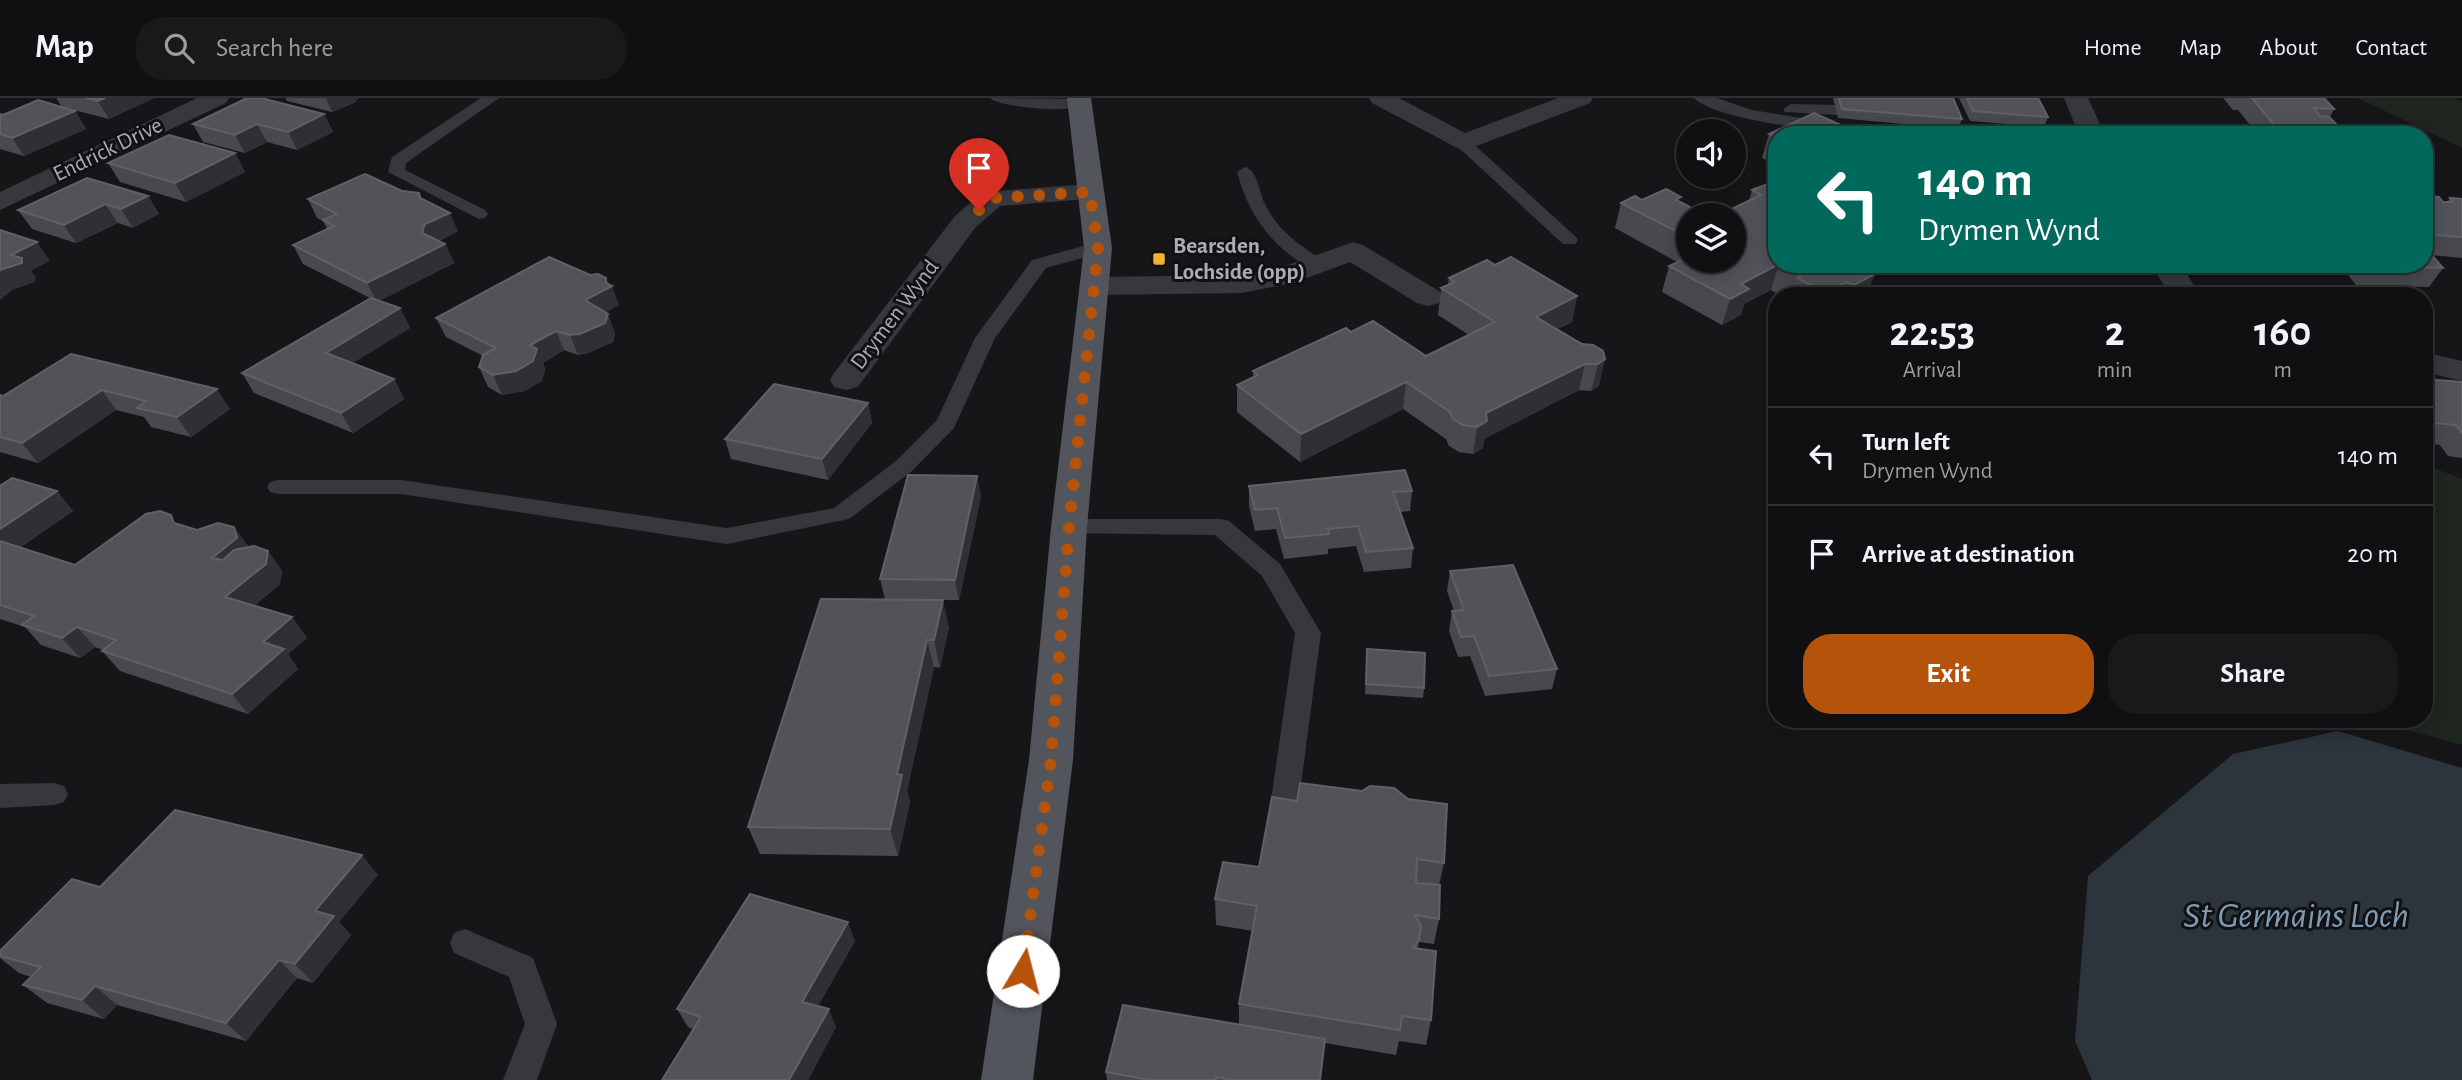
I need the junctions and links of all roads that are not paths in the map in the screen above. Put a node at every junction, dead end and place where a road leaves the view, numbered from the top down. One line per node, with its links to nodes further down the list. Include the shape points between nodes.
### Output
1 (217, 98): 16 (street, Endrick Drive)
2 (491, 98): 17 (lane, via 398,161 396,172)
3 (998, 98): 8 (lane, via 1031,103)
4 (1381, 98): 13 (street)
5 (1581, 98): 13 (street)
6 (1702, 98): 9 (lane)
7 (2076, 98): 12 (street)
8 (1079, 101): 15 (main road)
9 (1729, 108): 10 (lane); 11 (lane)
10 (1836, 110)
11 (1816, 126)
12 (2088, 126)
13 (1462, 143): 18 (lane)
14 (1245, 172): 20 (lane, via 1254,206 1282,243)
15 (1090, 192): 19 (main road); 25 (street, Drymen Wynd, via 993,198 965,222)
16 (0, 202)
17 (479, 214)
18 (1569, 240)
19 (1098, 248): 21 (main road); 26 (lane, via 1039,264 985,338 946,423 904,466 841,514 727,536 401,487)
20 (1317, 265): 21 (street, via 1242,284); 22 (street, via 1353,251)
21 (1094, 286): 27 (main road)
22 (1428, 297)
23 (2433, 364): 24 (street)
24 (2462, 371)
25 (846, 380)
26 (278, 487)
27 (1069, 527): 30 (lane, via 1221,527 1271,570 1308,633); 33 (main road, via 1051,760)
28 (54, 794): 29 (lane)
29 (0, 796)
30 (1285, 800)
31 (465, 943): 32 (lane, via 522,968 541,1024)
32 (520, 1080)
33 (1007, 1080)

